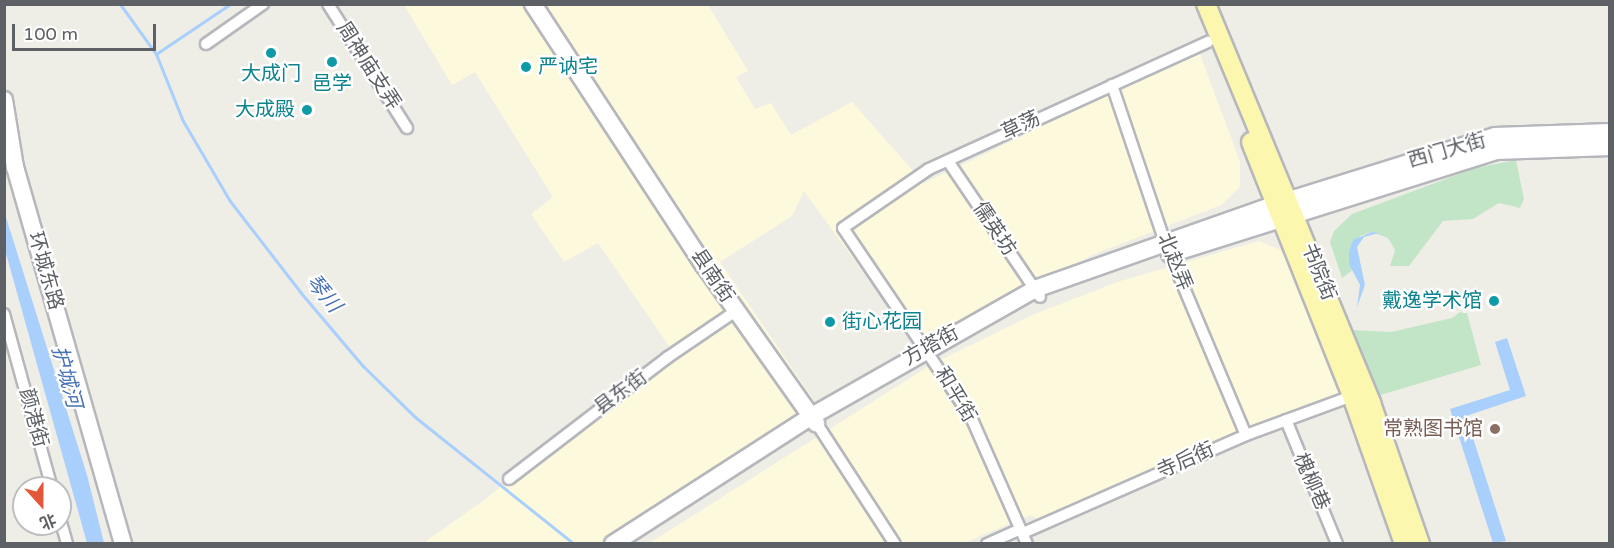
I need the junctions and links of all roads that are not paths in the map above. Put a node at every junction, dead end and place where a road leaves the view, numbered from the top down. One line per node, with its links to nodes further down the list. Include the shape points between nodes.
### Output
1 (263, 4): 7 (street)
2 (328, 4): 10 (street, 周神庙支弄)
3 (533, 4): 19 (main road, 县南街)
4 (1194, 4): 6 (main road, 书院街)
5 (1206, 4): 15 (main road, 书院街)
6 (1208, 42): 8 (street, 草荡); 15 (main road, 书院街)
7 (206, 44)
8 (1112, 84): 14 (street, 草荡); 17 (street, 北赵弄)
9 (4, 100): 30 (main road, 环城东路, via 15,167)
10 (408, 128)
11 (1610, 132): 15 (main road, 西门大街, via 1495,136)
12 (1610, 147): 15 (main road, 西门大街, via 1497,151)
13 (4, 153): 29 (main road, 环城东路)
14 (948, 161): 16 (street, 草荡, via 929,169); 18 (street, 儒英坊)
15 (1286, 209): 17 (main road, 方塔街); 22 (main road, 书院街); 37 (main road, 书院街, via 1371,403)
16 (843, 228): 21 (street, 和平街)
17 (1168, 250): 18 (main road, 方塔街); 25 (street, 北赵弄)
18 (1038, 293): 21 (main road, 方塔街)
19 (736, 311): 23 (main road, 县南街); 27 (street, 县东街, via 668,357)
20 (4, 314): 26 (street, 颜港街)
21 (929, 352): 23 (main road, 方塔街); 28 (street, 和平街, via 971,417)
22 (1352, 396): 24 (street, 寺后街); 36 (main road, 书院街)
23 (813, 420): 31 (main road, 方塔街); 32 (main road, 方塔街); 33 (street, 县南街)
24 (1286, 420): 25 (street, 寺后街); 35 (street, 槐柳巷)
25 (1246, 435): 28 (street, 寺后街)
26 (49, 476)
27 (509, 479)
28 (1023, 535): 34 (street, 寺后街)
29 (113, 543)
30 (123, 543)
31 (612, 543)
32 (631, 543)
33 (895, 543)
34 (987, 543)
35 (1337, 543)
36 (1404, 543)
37 (1420, 543)

